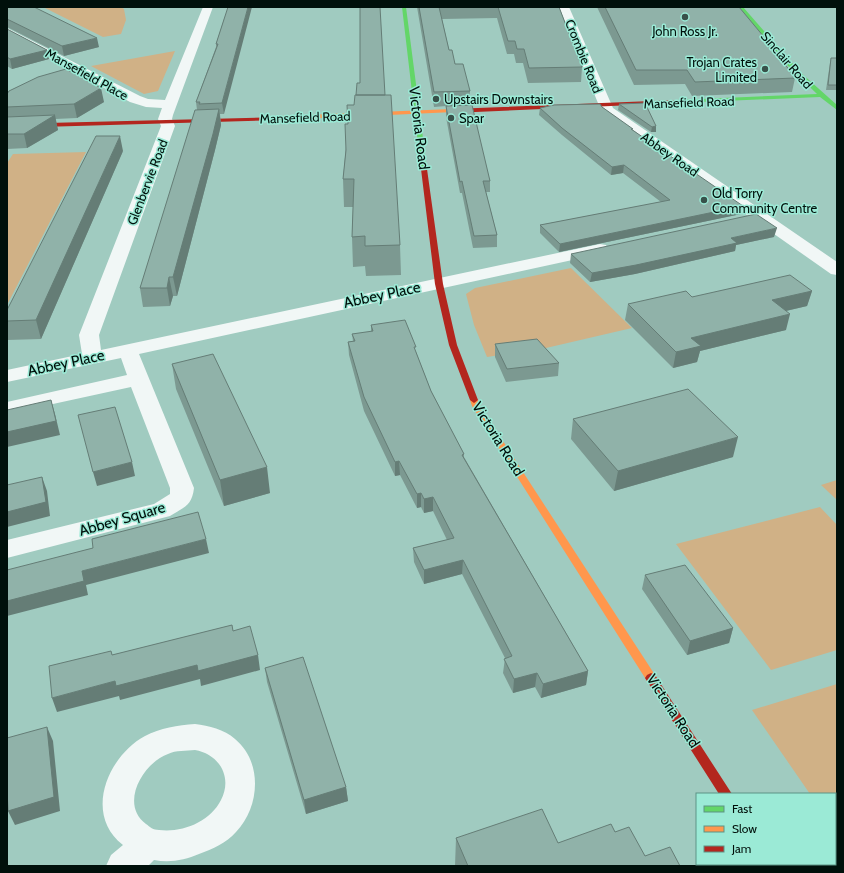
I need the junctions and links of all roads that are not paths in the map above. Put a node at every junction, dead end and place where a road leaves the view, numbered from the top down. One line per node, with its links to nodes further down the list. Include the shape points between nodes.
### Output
1 (208, 7): 7 (street, Glenbervie Road)
2 (404, 7): 10 (street, Victoria Road)
3 (564, 7): 8 (street, Crombie Road)
4 (741, 7): 6 (street, Sinclair Road, via 790,66)
5 (7, 31): 7 (street, Mansefield Place, via 135,99 146,103)
6 (819, 96): 8 (street, Mansefield Road); 9 (street, Sinclair Road)
7 (171, 104): 11 (street, Glenbervie Road, via 165,118)
8 (604, 105): 10 (street, Mansefield Road); 13 (street, Abbey Road, via 607,110)
9 (837, 108)
10 (417, 113): 11 (street, Mansefield Road); 17 (street, Victoria Road)
11 (166, 122): 12 (street, Mansefield Road); 19 (street, Glenbervie Road, via 168,126 89,335)
12 (7, 126)
13 (758, 216): 14 (street); 16 (street, Abbey Road)
14 (734, 221)
15 (618, 246): 17 (street, Abbey Place)
16 (837, 270)
17 (439, 284): 18 (street, Abbey Place); 24 (street, Victoria Road, via 453,345 476,406)
18 (128, 350): 19 (street, Abbey Place); 21 (street, Abbey Square)
19 (92, 357): 20 (street, Abbey Place)
20 (7, 376)
21 (138, 379): 22 (street); 23 (street, Abbey Square, via 182,488 180,498 162,510)
22 (7, 408)
23 (7, 549)
24 (725, 793)
25 (149, 844): 26 (street)
26 (123, 866)

